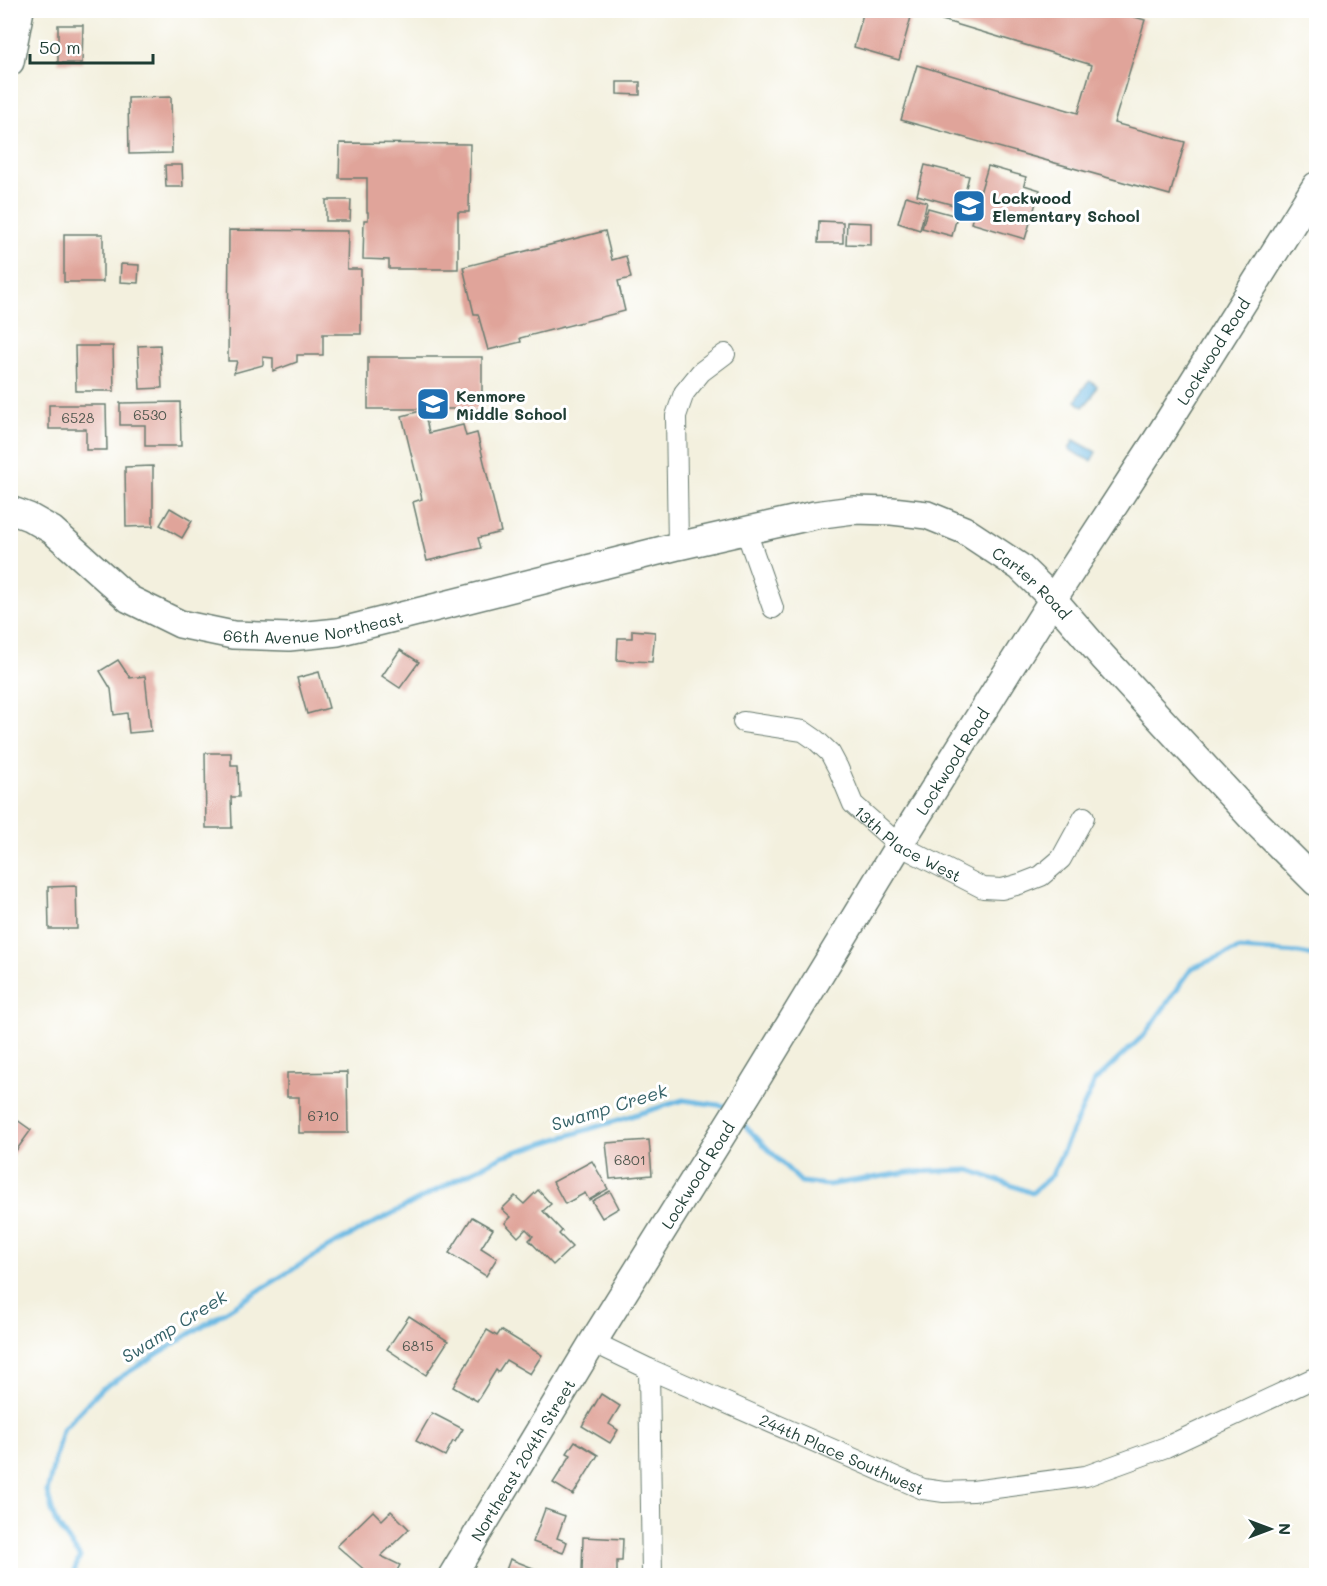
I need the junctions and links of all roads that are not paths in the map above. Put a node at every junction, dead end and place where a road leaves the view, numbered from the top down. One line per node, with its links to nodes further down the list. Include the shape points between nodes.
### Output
1 (20, 10): 2 (street)
2 (10, 62)
3 (1317, 186): 9 (street, Lockwood Road)
4 (725, 354): 7 (street, via 701,372 684,393 676,416)
5 (10, 510): 8 (street, 66th Avenue Northeast, via 52,530 129,599 180,624 233,634 289,638 338,632)
6 (746, 531): 7 (street, Carter Road); 9 (street, Carter Road, via 853,510 927,515 964,530 1020,567); 10 (street)
7 (678, 546): 8 (street, Carter Road)
8 (646, 555)
9 (1053, 599): 13 (street, Lockwood Road); 14 (street, Carter Road, via 1252,818)
10 (773, 608)
11 (743, 722): 13 (street, 13th Place West, via 803,731 816,740 830,753 853,804)
12 (1084, 817): 13 (street, 13th Place West, via 1061,859 1041,876 1002,889 983,888)
13 (899, 845): 15 (street, Lockwood Road)
14 (1317, 882)
15 (593, 1342): 16 (street, 244th Place Southwest); 18 (street, Northeast 204th Street)
16 (650, 1369): 17 (street, 244th Place Southwest, via 923,1489 944,1492 1086,1476); 19 (street)
17 (1315, 1384)
18 (452, 1575)
19 (652, 1575)

